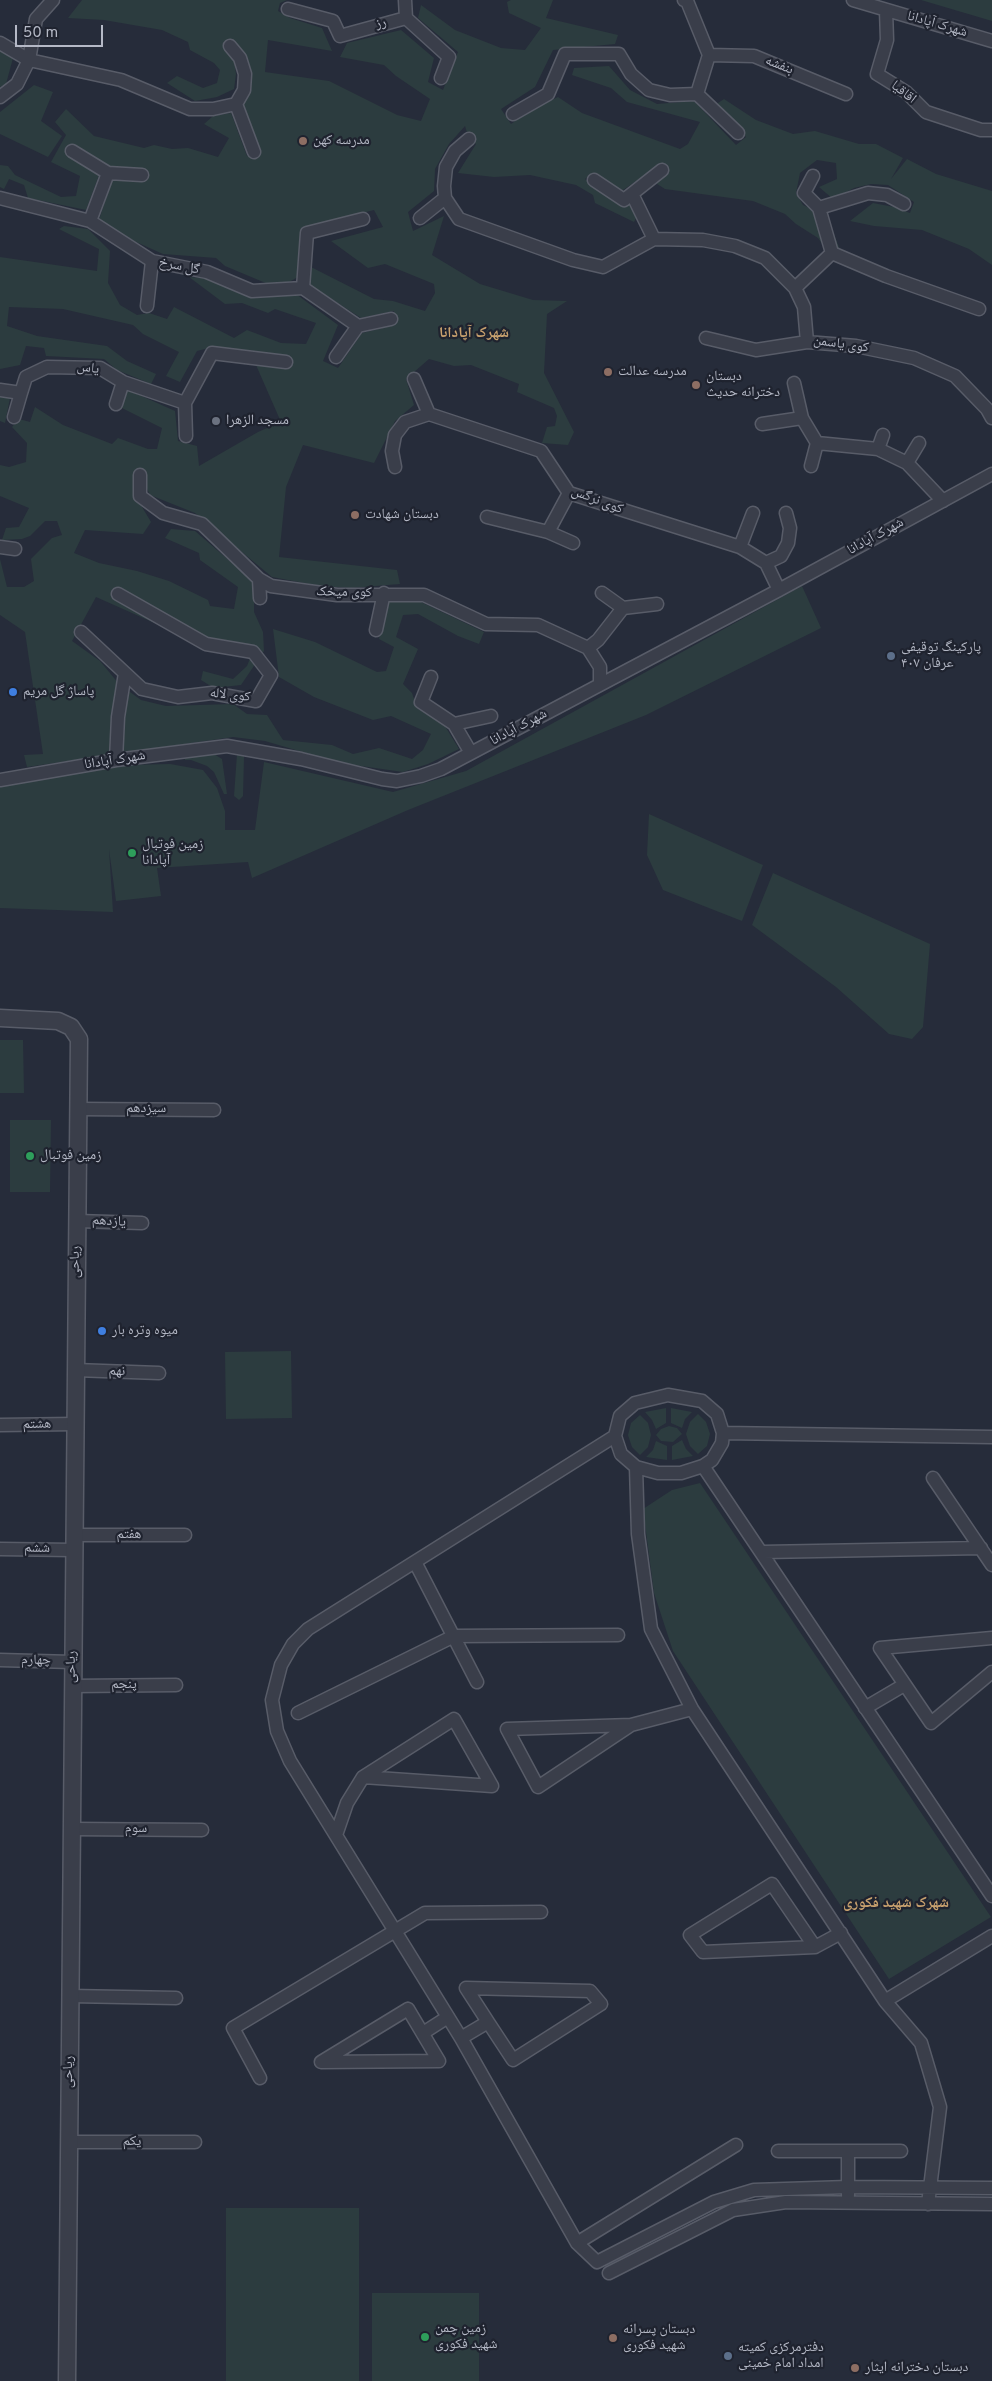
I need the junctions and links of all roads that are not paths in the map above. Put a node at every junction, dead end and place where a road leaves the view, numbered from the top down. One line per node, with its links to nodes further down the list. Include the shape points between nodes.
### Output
1 (53, 0): 12 (street, via 36,19)
2 (405, 0): 7 (street)
3 (686, 0): 11 (street)
4 (853, 0): 6 (street, شهرک آپادانا)
5 (288, 9): 7 (street, رز, via 333,21 340,36)
6 (886, 10): 8 (street, شهرک آپادانا); 19 (street, اقاقیا, via 887,40 877,74 906,92 926,112 982,130)
7 (406, 18): 13 (street, رز, via 449,57)
8 (992, 41)
9 (0, 43): 12 (street)
10 (230, 46): 17 (street, via 240,58 245,74 244,90)
11 (709, 55): 14 (street); 15 (street, بنفشه, via 754,56)
12 (29, 60): 16 (street, via 17,84); 17 (street, via 120,80 190,109)
13 (441, 78)
14 (698, 94): 18 (street, via 670,95 649,90 632,74 619,54 565,54 548,94); 20 (street)
15 (846, 94)
16 (0, 97)
17 (236, 104): 23 (street)
18 (513, 114)
19 (992, 130)
20 (738, 134)
21 (469, 139): 31 (street, via 455,151 446,168)
22 (72, 151): 25 (street)
23 (254, 152)
24 (662, 170): 29 (street)
25 (108, 173): 26 (street); 36 (street)
26 (142, 175)
27 (813, 176): 33 (street, via 804,193)
28 (594, 180): 29 (street, via 624,200)
29 (632, 194): 37 (street)
30 (0, 198): 36 (street, گل سرخ)
31 (445, 198): 34 (street); 37 (street, via 459,219 573,260 596,265 603,266)
32 (904, 204): 33 (street, via 887,195 868,193)
33 (819, 208): 38 (street)
34 (420, 218)
35 (363, 219): 40 (street, via 307,233)
36 (90, 221): 39 (street, گل سرخ)
37 (654, 239): 41 (street, کوی یاسمن, via 703,240 735,246 765,258)
38 (832, 253): 41 (street); 43 (street)
39 (152, 261): 40 (street, گل سرخ, via 207,272 252,292); 42 (street)
40 (303, 288): 45 (street)
41 (795, 288): 47 (street, کوی یاسمن, via 804,307)
42 (147, 306)
43 (979, 309)
44 (391, 319): 45 (street)
45 (358, 326): 48 (street)
46 (706, 338): 47 (street, via 756,350)
47 (807, 342): 60 (street, کوی یاسمن, via 856,346 914,358 955,376)
48 (336, 357)
49 (286, 362): 55 (street, via 212,353)
50 (414, 379): 57 (street)
51 (123, 382): 54 (street, یاس, via 100,368 46,367 26,376); 55 (street, یاس); 56 (street)
52 (794, 383): 59 (street)
53 (0, 390): 54 (street)
54 (21, 393): 58 (street, یاس)
55 (185, 403): 63 (street)
56 (116, 404)
57 (429, 414): 69 (street, via 405,422 395,435 392,451); 72 (street, کوی نرگس, via 541,452)
58 (14, 417)
59 (802, 418): 61 (street); 64 (street)
60 (992, 418)
61 (762, 424)
62 (884, 435): 66 (street)
63 (186, 436)
64 (817, 443): 66 (street); 68 (street)
65 (919, 443): 67 (street)
66 (878, 449): 67 (street)
67 (907, 463): 73 (street)
68 (811, 466)
69 (395, 467)
70 (992, 474): 73 (street, شهرک آپادانا)
71 (140, 475): 83 (street, کوی میخک, via 140,496 163,512 202,524)
72 (569, 493): 77 (street); 79 (street, کوی نرگس)
73 (943, 501): 84 (street, شهرک آپادانا)
74 (752, 513): 79 (street)
75 (786, 514): 82 (street, via 790,528 788,543 781,556)
76 (487, 517): 77 (street)
77 (548, 532): 78 (street)
78 (573, 543)
79 (740, 547): 82 (street, کوی نرگس)
80 (0, 548): 81 (street)
81 (15, 549)
82 (766, 563): 84 (street)
83 (259, 579): 85 (street, کوی میخک, via 271,586 336,595); 88 (street)
84 (779, 590): 96 (street, شهرک آپادانا)
85 (384, 593): 91 (street); 93 (street, کوی میخک, via 424,595 486,624 538,625)
86 (602, 593): 90 (street)
87 (118, 594): 94 (street, کوی لاله, via 206,644 253,652 271,675 256,701 212,693 178,697 142,689)
88 (260, 598)
89 (658, 604): 90 (street)
90 (623, 608): 93 (street)
91 (376, 630)
92 (81, 632): 94 (street, کوی لاله)
93 (588, 648): 96 (street, via 600,668)
94 (125, 673): 100 (street)
95 (431, 677): 98 (street, via 421,702)
96 (600, 684): 99 (street, شهرک آپادانا)
97 (491, 716): 98 (street)
98 (454, 724): 99 (street)
99 (471, 753): 100 (street, شهرک آپادانا, via 441,769 397,781 227,746)
100 (116, 760): 101 (street, شهرک آپادانا)
101 (0, 780)
102 (0, 1018): 103 (street, ریاحی, via 58,1021 70,1027 79,1039)
103 (78, 1109): 104 (street, سیزدهم); 105 (street, ریاحی)
104 (214, 1110)
105 (77, 1220): 106 (street, یازدهم); 107 (street, ریاحی)
106 (142, 1223)
107 (75, 1370): 108 (street, نهم); 109 (street, ریاحی)
108 (159, 1373)
109 (75, 1424): 110 (street, هشتم); 118 (street, ریاحی)
110 (0, 1425)
111 (723, 1433): 112 (street, via 717,1414 710,1407 690,1398 668,1395 646,1399 626,1408 618,1421); 113 (street); 114 (street, via 718,1453)
112 (615, 1436): 115 (street, via 621,1454); 122 (street)
113 (992, 1437)
114 (703, 1466): 115 (street, via 670,1474); 121 (street)
115 (636, 1468): 135 (street, via 638,1534 651,1629)
116 (933, 1478): 119 (street)
117 (185, 1534): 118 (street, هفتم)
118 (73, 1543): 120 (street, ششم); 128 (street, ریاحی)
119 (981, 1548): 121 (street); 123 (street)
120 (0, 1549)
121 (763, 1552): 134 (street)
122 (415, 1562): 125 (street); 141 (street, via 308,1629 293,1644 281,1665 272,1700 277,1731 290,1761)
123 (992, 1565)
124 (618, 1635): 125 (street)
125 (454, 1636): 130 (street); 136 (street)
126 (992, 1638): 132 (street, via 880,1648)
127 (0, 1660): 128 (street, چهارم)
128 (72, 1662): 133 (street, ریاحی)
129 (992, 1672): 132 (street, via 931,1723)
130 (478, 1682)
131 (176, 1685): 133 (street, پنجم)
132 (904, 1685): 134 (street)
133 (72, 1686): 139 (street, ریاحی)
134 (865, 1708): 142 (street)
135 (692, 1709): 137 (street); 145 (street)
136 (298, 1713)
137 (631, 1725): 137 (street, via 574,1727 507,1729 538,1787)
138 (363, 1777): 138 (street, via 454,1719 492,1786 423,1781); 141 (street, via 347,1803)
139 (71, 1829): 140 (street, سوم); 148 (street, ریاحی)
140 (202, 1830)
141 (336, 1835): 144 (street)
142 (992, 1896)
143 (541, 1912): 144 (street, via 425,1913)
144 (395, 1931): 151 (street); 155 (street, via 233,2028)
145 (841, 1933): 147 (street); 150 (street)
146 (992, 1936): 150 (street)
147 (816, 1947): 147 (street, via 772,1884 690,1935 703,1952)
148 (70, 1996): 149 (street); 156 (street, ریاحی)
149 (176, 1998)
150 (886, 2002): 163 (street, via 921,2043 940,2107)
151 (448, 2017): 153 (street); 154 (street)
152 (488, 2022): 152 (street, via 466,1988 590,1991 601,2004 513,2060); 154 (street)
153 (423, 2033): 153 (street, via 408,2008 321,2062 439,2061)
154 (461, 2038): 168 (street)
155 (260, 2078)
156 (68, 2142): 157 (street, یکم); 170 (street, ریاحی)
157 (195, 2142)
158 (736, 2145): 168 (street)
159 (901, 2151): 161 (street)
160 (778, 2152): 161 (street)
161 (848, 2152): 162 (street)
162 (848, 2187): 163 (street); 165 (street); 168 (street, via 761,2189 734,2195 597,2262)
163 (930, 2187): 164 (street); 166 (street)
164 (992, 2188)
165 (848, 2204): 166 (street); 169 (street, via 786,2202 733,2210)
166 (928, 2204): 167 (street)
167 (992, 2204)
168 (578, 2243)
169 (609, 2273)
170 (67, 2381)

